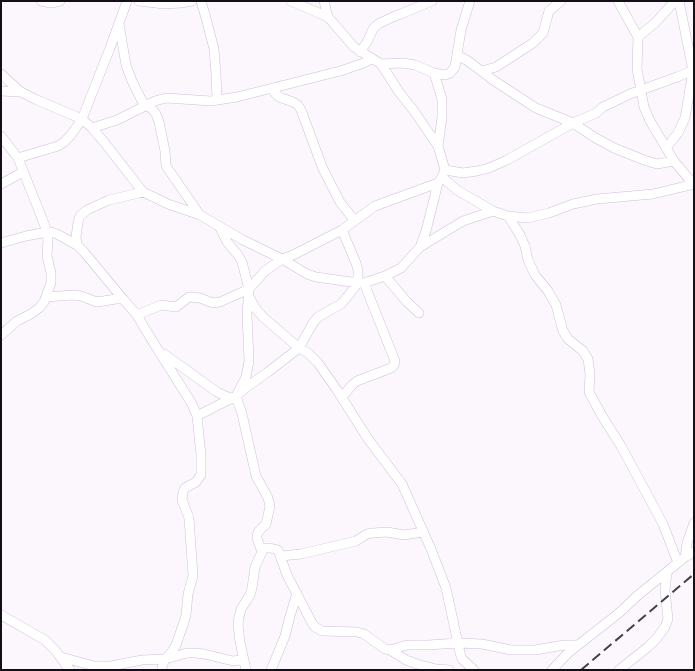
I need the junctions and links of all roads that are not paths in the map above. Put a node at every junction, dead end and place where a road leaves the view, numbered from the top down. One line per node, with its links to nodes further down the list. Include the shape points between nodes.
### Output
1 (42, 1): 2 (street)
2 (60, 1)
3 (127, 1): 16 (street)
4 (141, 1): 5 (street, via 164,4)
5 (192, 1)
6 (200, 1): 30 (street, via 214,49)
7 (291, 1): 15 (street)
8 (324, 1): 15 (street)
9 (432, 1): 18 (street, via 378,24)
10 (470, 1): 19 (street)
11 (561, 1): 23 (street, via 549,11 543,33 533,43 496,67)
12 (618, 1): 17 (street)
13 (675, 1): 17 (street)
14 (679, 1): 22 (street)
15 (328, 17): 18 (street)
16 (119, 24): 31 (street, via 126,64 137,94); 32 (street)
17 (638, 37): 27 (street, via 637,68)
18 (360, 52): 20 (street)
19 (457, 55): 23 (street); 24 (street, via 450,73)
20 (372, 59): 21 (street); 26 (street, via 351,68)
21 (381, 64): 24 (street, via 403,63); 36 (street)
22 (693, 70): 27 (street); 37 (street, via 685,118)
23 (482, 72): 33 (street, via 536,108)
24 (434, 73): 36 (street, via 442,98)
25 (1, 74): 29 (street)
26 (272, 88): 30 (street); 48 (street, via 279,97 298,105 323,169 340,202)
27 (641, 89): 33 (street); 37 (street, via 644,107)
28 (1, 91): 29 (street)
29 (21, 92): 32 (street)
30 (217, 100): 31 (street, via 166,98)
31 (146, 106): 34 (street); 46 (street, via 152,109 160,122 166,166)
32 (82, 119): 34 (street); 38 (street, via 58,146)
33 (573, 123): 39 (street, via 614,148 644,160 657,164); 41 (street, via 489,168)
34 (92, 128): 44 (street)
35 (1, 136): 38 (street)
36 (438, 146): 41 (street)
37 (666, 148): 39 (street)
38 (18, 158): 40 (street)
39 (674, 161): 43 (street)
40 (23, 172): 42 (street); 51 (street)
41 (442, 177): 45 (street); 48 (street, via 375,206); 54 (street)
42 (1, 184)
43 (693, 184): 47 (street, via 653,194 597,199 528,218)
44 (143, 192): 46 (street); 53 (street, via 86,210 78,222)
45 (493, 211): 47 (street); 54 (street, via 463,221)
46 (200, 215): 49 (street)
47 (508, 216): 74 (street, via 520,235 535,275 556,305 562,332 588,359 589,392)
48 (354, 220): 50 (street)
49 (219, 226): 55 (street); 58 (street, via 242,262)
50 (342, 230): 55 (street); 57 (street)
51 (47, 232): 52 (street); 53 (street); 59 (street, via 51,283)
52 (1, 243)
53 (77, 245): 60 (street)
54 (420, 247): 56 (street, via 401,268)
55 (282, 259): 57 (street, via 316,277); 58 (street, via 265,270)
56 (385, 276): 57 (street); 61 (street)
57 (361, 283): 65 (street, via 340,304 318,317); 66 (street, via 395,358 394,365 358,381)
58 (249, 292): 62 (street, via 213,303 191,296 179,306 161,306); 65 (street, via 263,317); 67 (street, via 249,362 246,377)
59 (46, 296): 60 (street, via 81,296 97,302); 63 (street, via 39,308)
60 (123, 299): 62 (street)
61 (419, 313)
62 (137, 315): 64 (street)
63 (1, 335)
64 (156, 348): 67 (street, via 217,392); 68 (street)
65 (299, 348): 66 (street, via 318,363); 67 (street)
66 (342, 397): 70 (street, via 402,484)
67 (234, 398): 68 (street); 71 (street, via 244,420 256,476 270,506 266,524 257,535)
68 (197, 416): 83 (street, via 201,475 185,488 182,500 189,518 193,576 186,615 176,645)
69 (694, 522): 74 (street)
70 (423, 532): 73 (street, via 404,535 373,533 356,541); 78 (street, via 446,588)
71 (261, 548): 73 (street, via 275,548); 82 (street, via 250,595 239,617)
72 (694, 552): 74 (street)
73 (281, 556): 76 (street)
74 (682, 560): 75 (street)
75 (667, 572): 79 (street); 91 (street, via 668,619 665,627 657,638)
76 (297, 593): 80 (street, via 315,627 322,631 364,634 385,650); 88 (street, via 285,636)
77 (1, 614): 81 (street, via 45,640)
78 (458, 643): 79 (street, via 511,650); 80 (street, via 407,645); 84 (street, via 462,659)
79 (578, 645): 90 (street)
80 (390, 650): 89 (street, via 417,664)
81 (61, 657): 83 (street, via 94,666); 85 (street)
82 (243, 658): 83 (street, via 233,660 187,653); 87 (street)
83 (165, 659): 86 (street)
84 (470, 669)
85 (70, 670)
86 (162, 670)
87 (246, 670)
88 (270, 670)
89 (449, 670)
90 (552, 670)
91 (618, 670)

